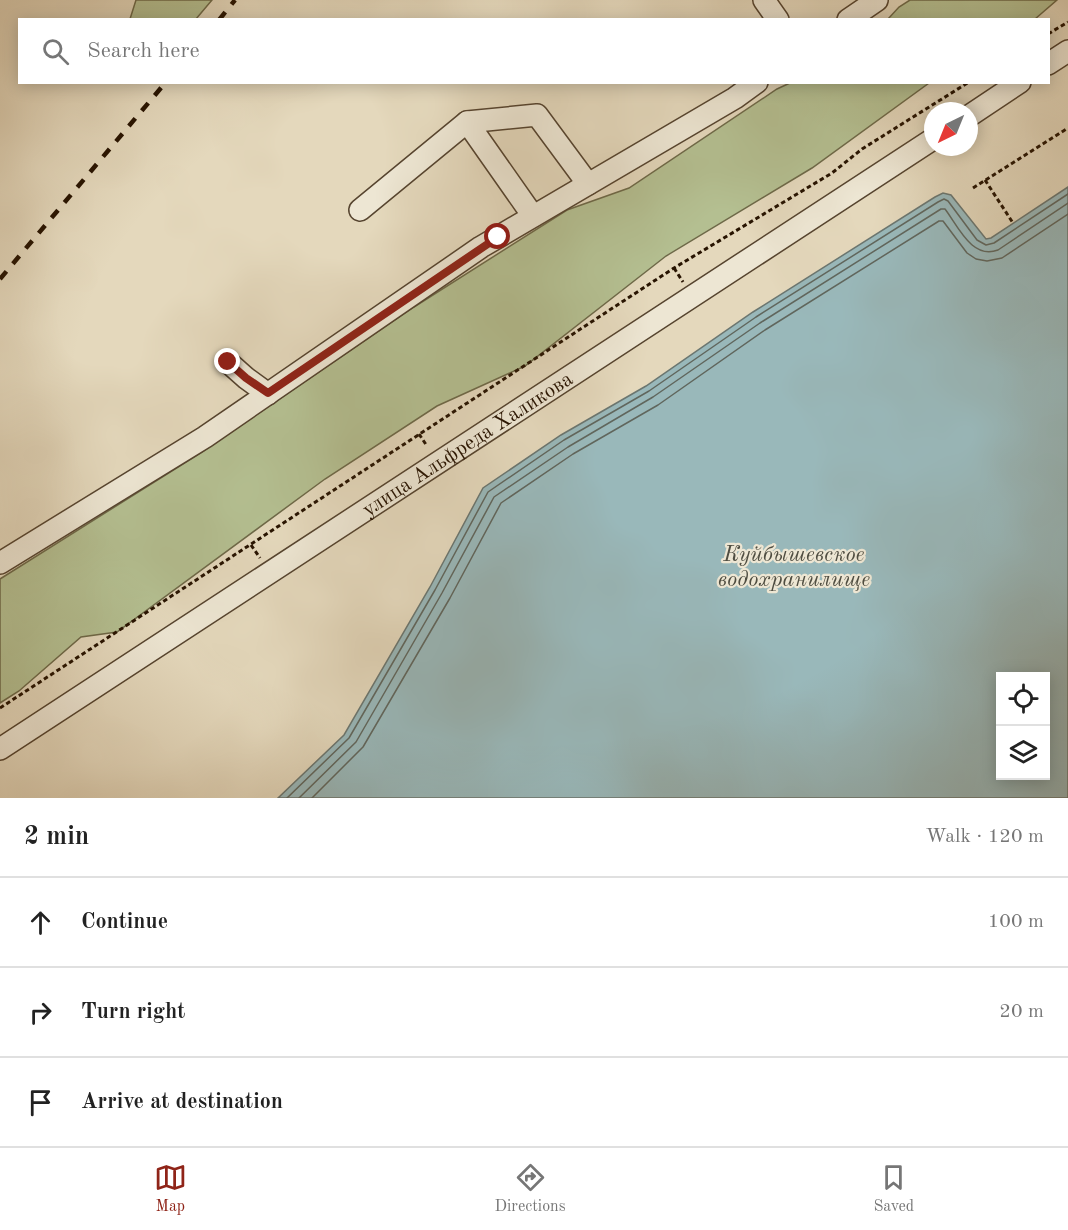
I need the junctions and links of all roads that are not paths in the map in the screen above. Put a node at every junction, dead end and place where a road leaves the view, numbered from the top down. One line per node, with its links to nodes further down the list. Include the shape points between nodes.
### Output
1 (764, 0): 3 (lane)
2 (877, 0): 4 (lane)
3 (777, 18)
4 (851, 18)
5 (1068, 51): 6 (lane)
6 (1050, 63)
7 (754, 84): 12 (lane)
8 (1017, 84): 9 (lane)
9 (978, 110)
10 (467, 122): 12 (lane, via 537,115); 13 (lane); 14 (lane)
11 (924, 145): 18 (lane, улица Альфреда Халикова)
12 (588, 184): 14 (lane)
13 (360, 210)
14 (533, 216): 16 (lane, via 481,247)
15 (228, 362): 16 (lane)
16 (268, 393): 17 (lane, via 205,437)
17 (0, 563)
18 (0, 749)

